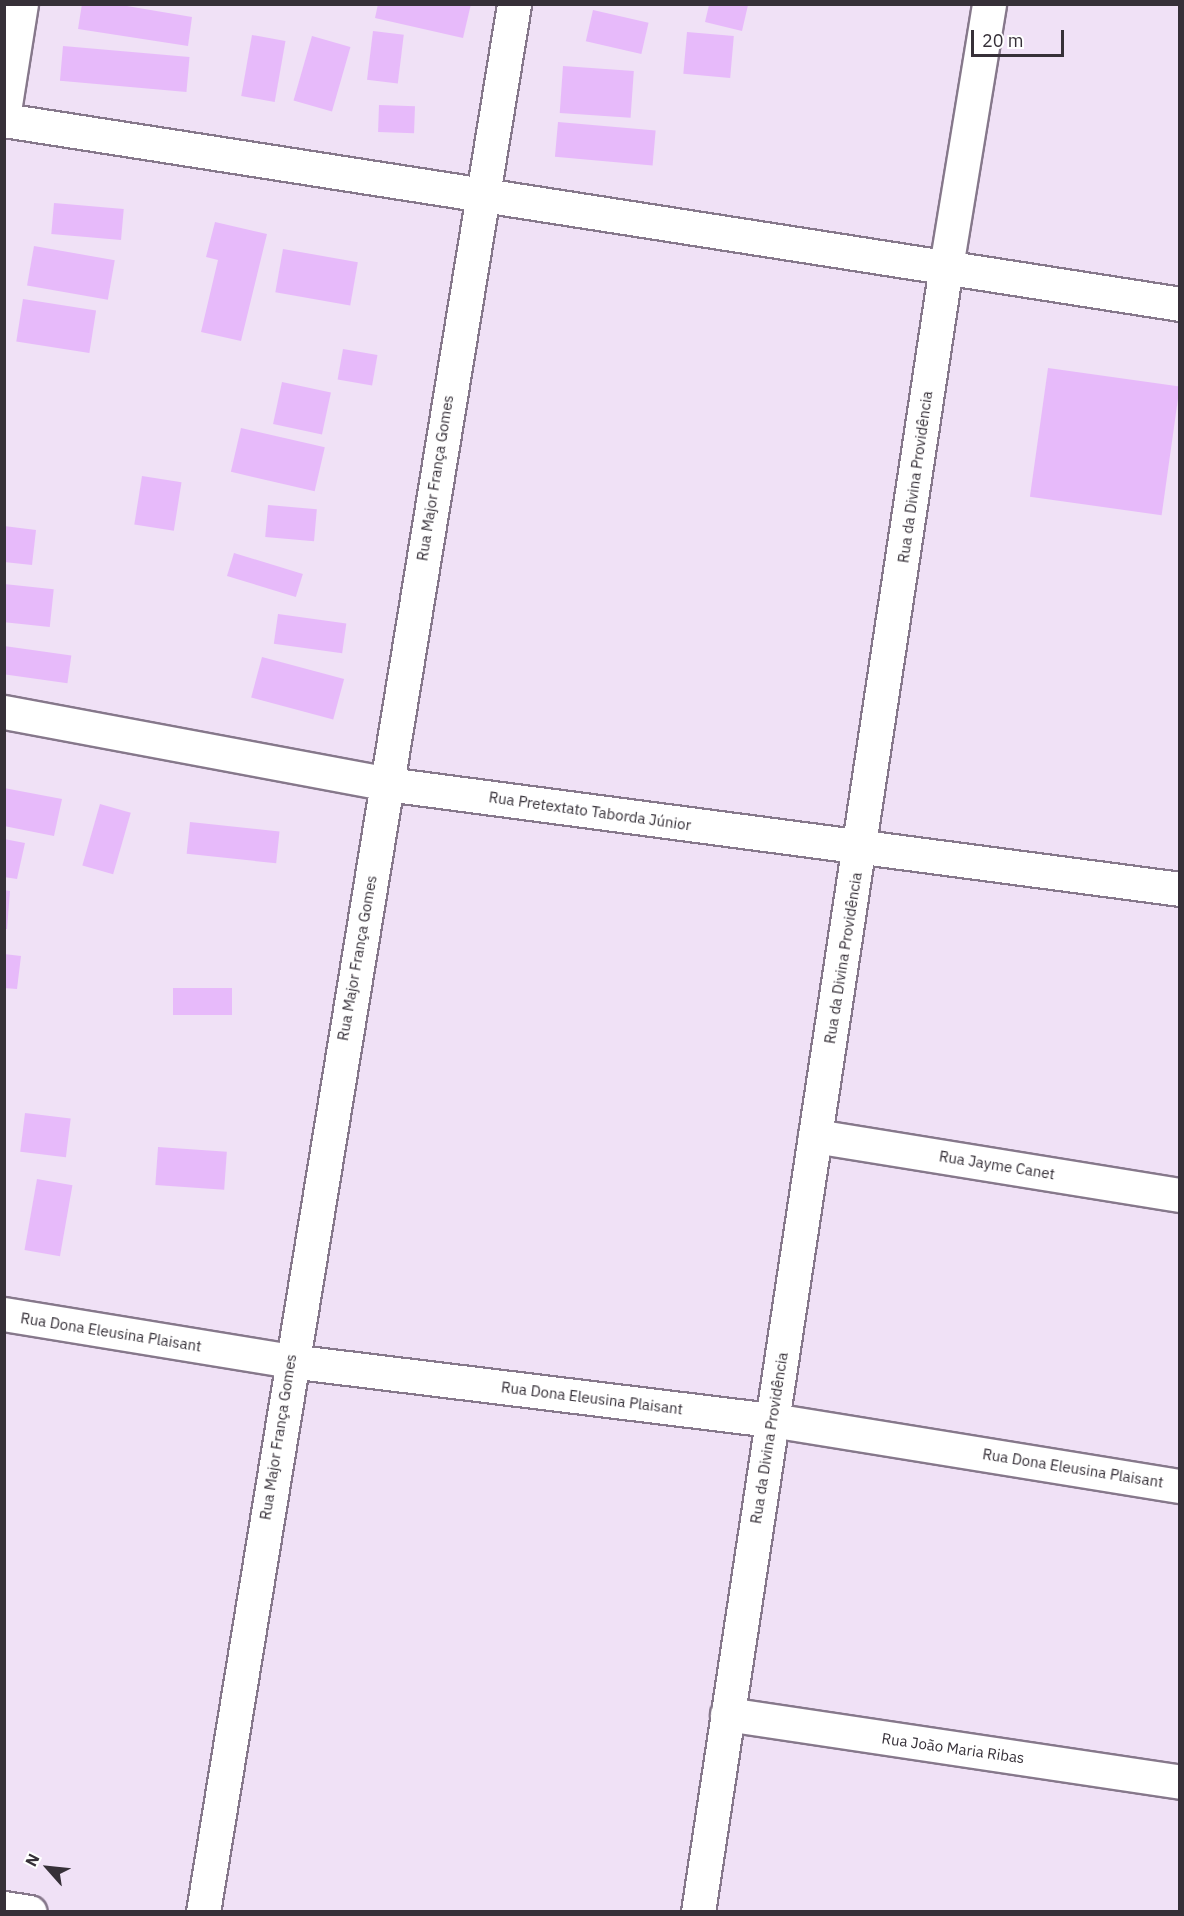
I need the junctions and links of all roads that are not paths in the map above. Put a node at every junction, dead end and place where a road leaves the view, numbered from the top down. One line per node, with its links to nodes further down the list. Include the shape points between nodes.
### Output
1 (21, 4): 4 (street)
2 (514, 4): 6 (street, Rua Major França Gomes)
3 (989, 4): 7 (street, Rua da Divina Providência)
4 (4, 111)
5 (4, 120): 6 (street)
6 (480, 194): 7 (street); 10 (street, Rua Major França Gomes)
7 (946, 267): 8 (street); 11 (street, Rua da Divina Providência)
8 (1179, 304)
9 (4, 712): 10 (street, Rua Pretextato Taborda Júnior)
10 (387, 784): 11 (street, Rua Pretextato Taborda Júnior); 16 (street, Rua Major França Gomes)
11 (861, 848): 12 (street, Rua Pretextato Taborda Júnior); 13 (street, Rua da Divina Providência)
12 (1179, 889)
13 (814, 1136): 14 (street, Rua Jayme Canet); 17 (street, Rua da Divina Providência)
14 (1179, 1195)
15 (4, 1314): 16 (street, Rua Dona Eleusina Plaisant)
16 (290, 1361): 17 (street, Rua Dona Eleusina Plaisant); 23 (street, Rua Major França Gomes)
17 (772, 1420): 18 (street, Rua Dona Eleusina Plaisant); 19 (street, Rua da Divina Providência)
18 (1179, 1486)
19 (727, 1714): 20 (street, Rua João Maria Ribas); 24 (street, Rua da Divina Providência)
20 (1179, 1782)
21 (4, 1908): 22 (street)
22 (30, 1911)
23 (203, 1911)
24 (698, 1911)

